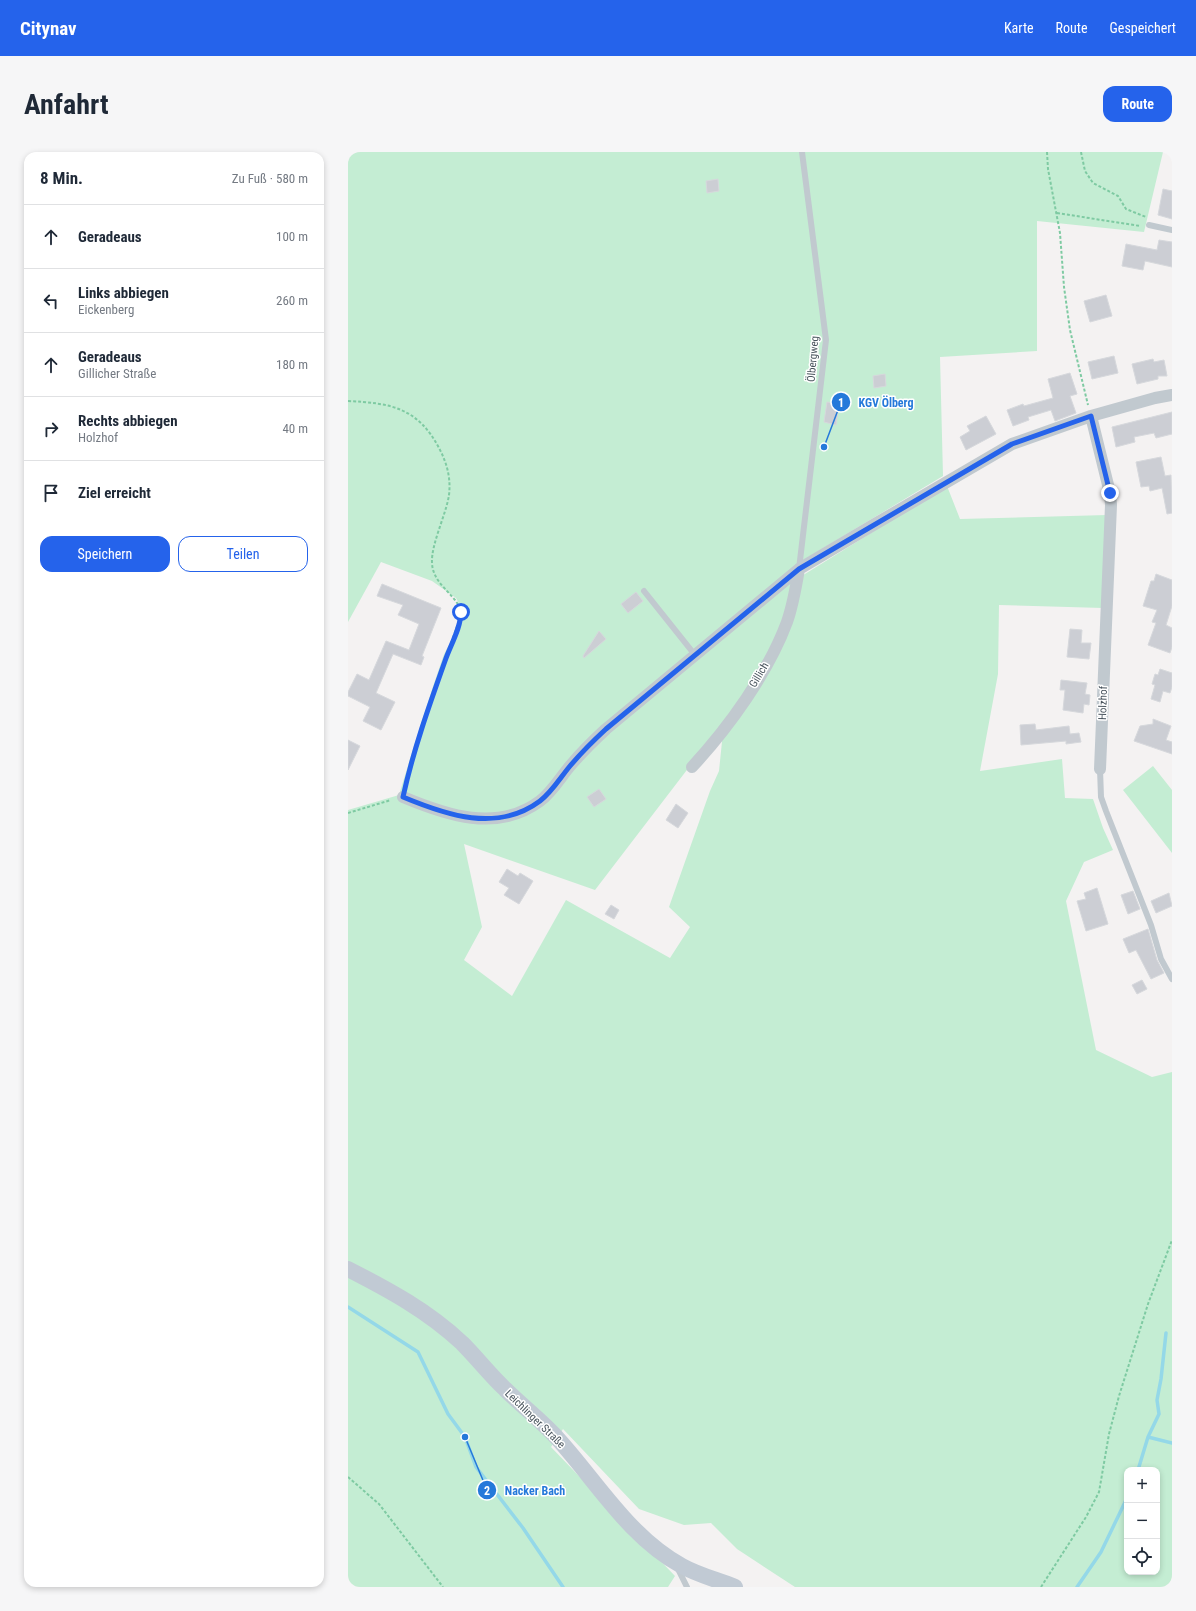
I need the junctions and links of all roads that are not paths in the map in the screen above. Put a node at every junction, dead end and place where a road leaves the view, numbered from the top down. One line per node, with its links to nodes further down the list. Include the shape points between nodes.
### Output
1 (802, 152): 6 (lane, Ölbergweg, via 826,340)
2 (1150, 222): 3 (lane)
3 (1172, 230)
4 (1172, 395): 5 (street)
5 (1091, 416): 6 (street, via 1012,444); 10 (street, Holzhof, via 1111,505)
6 (799, 569): 8 (street); 9 (street, Gillich, via 787,621 768,660 729,725)
7 (644, 592): 8 (lane)
8 (695, 655): 11 (street, via 606,729 550,792 530,807 490,819 466,818 431,809)
9 (692, 767)
10 (1100, 769): 12 (lane, Holzhof, via 1101,797 1106,812 1151,925 1161,959)
11 (403, 797)
12 (1172, 979)
13 (348, 1269): 14 (main road, Leichlinger Straße, via 419,1307 461,1342 504,1389 558,1439 630,1524 659,1551)
14 (676, 1562): 15 (lane); 16 (main road, Leichlinger Straße)
15 (687, 1587)
16 (735, 1587)

